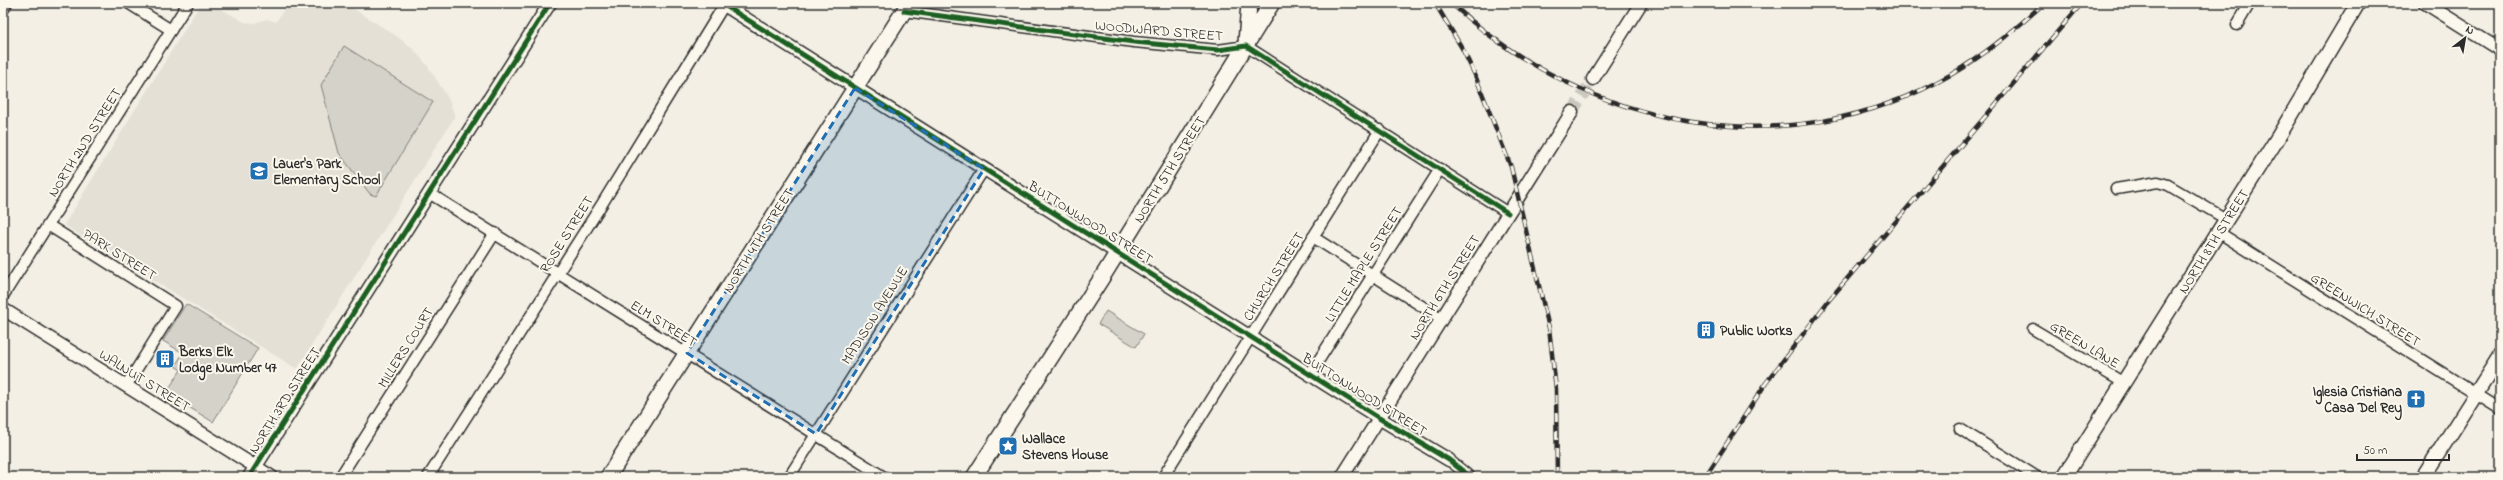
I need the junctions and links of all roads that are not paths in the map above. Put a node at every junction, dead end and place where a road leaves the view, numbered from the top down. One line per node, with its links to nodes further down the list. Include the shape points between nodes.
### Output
1 (7, 3): 13 (street)
2 (128, 3): 15 (street)
3 (188, 3): 15 (street, NORTH 2ND STREET)
4 (550, 3): 25 (street, NORTH 3RD STREET)
5 (1249, 3): 16 (main road)
6 (1272, 3): 16 (main road, NORTH 5TH STREET)
7 (1641, 3): 18 (street)
8 (2250, 3): 14 (street)
9 (2358, 3): 27 (main road, NORTH 8TH STREET)
10 (2425, 3): 17 (street)
11 (722, 4): 19 (street, BUTTONWOOD STREET); 33 (street, ROSE STREET)
12 (906, 7): 16 (street, WOODWARD STREET, via 1134,42 1218,50); 19 (main road, NORTH 4TH STREET)
13 (3, 10)
14 (2237, 25)
15 (171, 30): 28 (street, NORTH 2ND STREET)
16 (1246, 46): 21 (street); 32 (main road, NORTH 5TH STREET)
17 (2500, 50)
18 (1593, 79)
19 (855, 88): 22 (street, BUTTONWOOD STREET); 40 (main road, NORTH 4TH STREET)
20 (1572, 112): 26 (street, NORTH 6TH STREET)
21 (1380, 130): 23 (street); 31 (street, CHURCH STREET)
22 (984, 169): 32 (street, BUTTONWOOD STREET); 49 (street, MADISON AVENUE)
23 (1440, 169): 26 (street); 34 (street, LITTLE MAPLE STREET)
24 (2116, 189): 27 (street, via 2158,182 2168,185)
25 (429, 193): 30 (street, ELM STREET); 51 (street, NORTH 3RD STREET)
26 (1508, 213): 37 (street, NORTH 6TH STREET)
27 (2226, 219): 29 (main road, NORTH 8TH STREET)
28 (48, 225): 35 (street, NORTH 2ND STREET); 44 (street, PARK STREET, via 176,306)
29 (2218, 232): 43 (main road, NORTH 8TH STREET); 45 (street, GREENWICH STREET)
30 (495, 233): 33 (street, ELM STREET); 53 (street, MILLERS COURT)
31 (1313, 237): 34 (street); 39 (street, CHURCH STREET)
32 (1117, 253): 39 (street, BUTTONWOOD STREET); 58 (main road, NORTH 5TH STREET)
33 (558, 272): 40 (street, ELM STREET); 54 (street, ROSE STREET)
34 (1372, 275): 37 (street); 42 (street, LITTLE MAPLE STREET)
35 (3, 296)
36 (3, 309): 44 (street, WALNUT STREET)
37 (1442, 319): 47 (street, NORTH 6TH STREET)
38 (2033, 330): 43 (street, GREEN LANE)
39 (1251, 337): 42 (street, BUTTONWOOD STREET); 59 (street, CHURCH STREET)
40 (686, 353): 49 (street, ELM STREET); 55 (main road, NORTH 4TH STREET)
41 (2500, 356): 45 (main road)
42 (1310, 374): 47 (street, BUTTONWOOD STREET)
43 (2124, 383): 63 (main road, NORTH 8TH STREET)
44 (126, 386): 51 (street, WALNUT STREET)
45 (2476, 394): 46 (street, GREENWICH STREET); 64 (main road)
46 (2500, 409)
47 (1379, 418): 50 (street, BUTTONWOOD STREET); 60 (street, NORTH 6TH STREET)
48 (1960, 429): 62 (street)
49 (816, 434): 56 (street, MADISON AVENUE); 57 (street, ELM STREET)
50 (1449, 460): 61 (street)
51 (252, 472): 52 (street, WALNUT STREET)
52 (272, 477)
53 (340, 477)
54 (428, 477)
55 (608, 477)
56 (789, 477)
57 (884, 477)
58 (974, 477)
59 (1163, 477)
60 (1342, 477)
61 (1470, 477)
62 (2037, 477)
63 (2064, 477)
64 (2423, 477)

